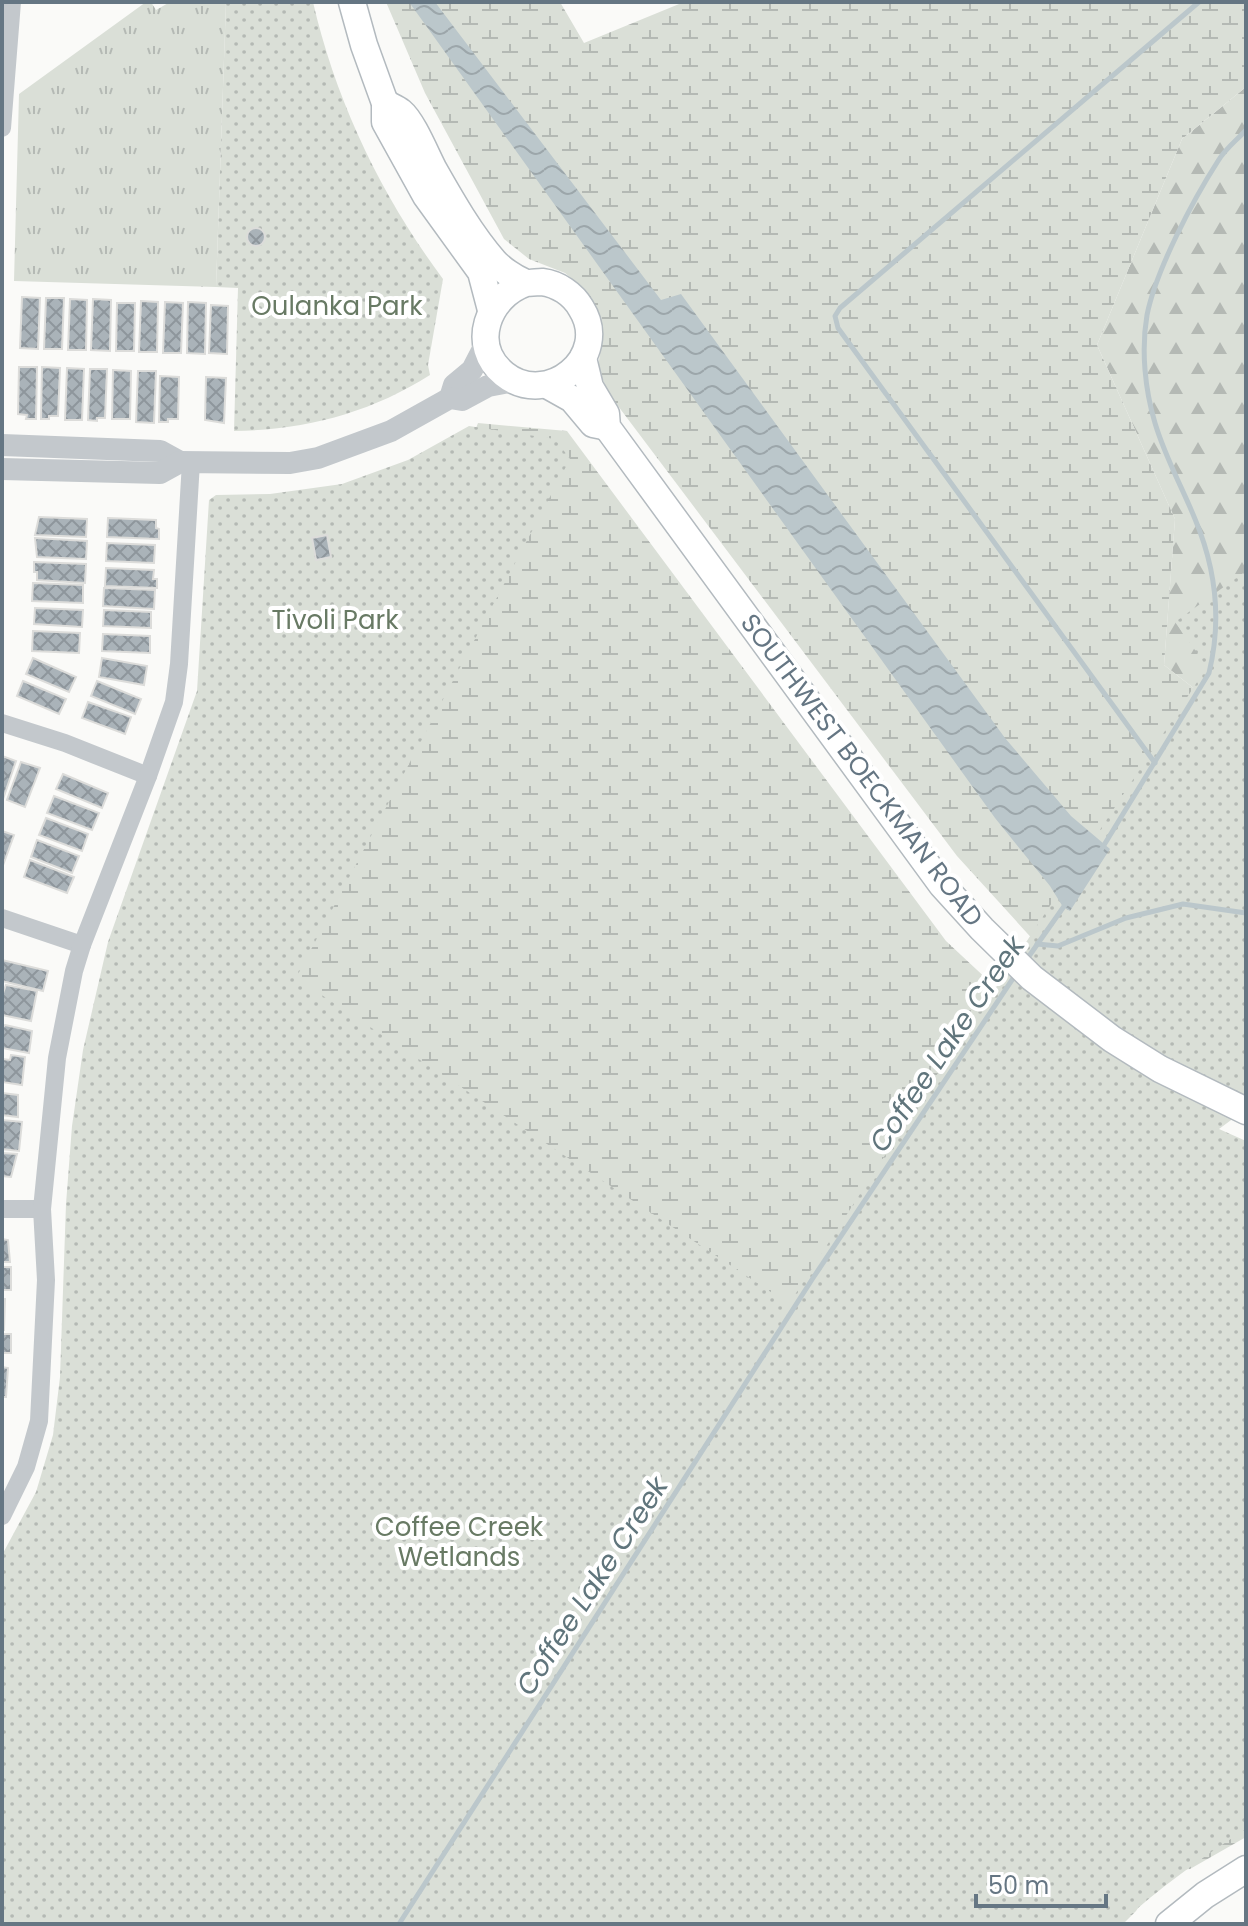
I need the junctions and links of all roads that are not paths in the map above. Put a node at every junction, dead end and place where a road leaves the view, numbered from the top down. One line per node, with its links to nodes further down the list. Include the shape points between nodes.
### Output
1 (12, 2): 4 (street)
2 (352, 2): 3 (main road, SOUTHWEST BOECKMAN ROAD)
3 (385, 103): 5 (main road, SOUTHWEST BOECKMAN ROAD, via 402,113 495,262); 6 (main road, SOUTHWEST BOECKMAN ROAD, via 385,122 426,196 481,272)
4 (2, 128)
5 (526, 283): 6 (main road, via 507,291); 8 (main road, SOUTHWEST BOECKMAN ROAD, via 558,287 581,307 589,336)
6 (491, 310): 7 (main road, SOUTHWEST BOECKMAN ROAD)
7 (486, 343): 9 (main road, via 493,362); 11 (street)
8 (583, 358): 10 (main road, via 572,373); 12 (main road, SOUTHWEST BOECKMAN ROAD)
9 (514, 381): 10 (main road, SOUTHWEST BOECKMAN ROAD); 11 (street, via 488,386 462,400)
10 (547, 385): 12 (main road, SOUTHWEST BOECKMAN ROAD, via 572,399 593,424)
11 (450, 398): 14 (street, via 391,431 318,458 290,463)
12 (607, 427): 20 (main road, SOUTHWEST BOECKMAN ROAD, via 942,885 982,929 1032,978 1112,1039)
13 (2, 445): 14 (street, via 160,451)
14 (186, 462): 15 (street, via 160,473); 17 (street, via 176,689)
15 (2, 469)
16 (2, 723): 17 (street)
17 (148, 776): 19 (street)
18 (2, 918): 19 (street)
19 (82, 945): 22 (street, via 57,1058)
20 (1246, 1111)
21 (2, 1209): 22 (street)
22 (42, 1209): 23 (street, via 46,1280 39,1421 26,1467)
23 (2, 1516)
24 (1246, 1869): 25 (main road)
25 (1169, 1924)

